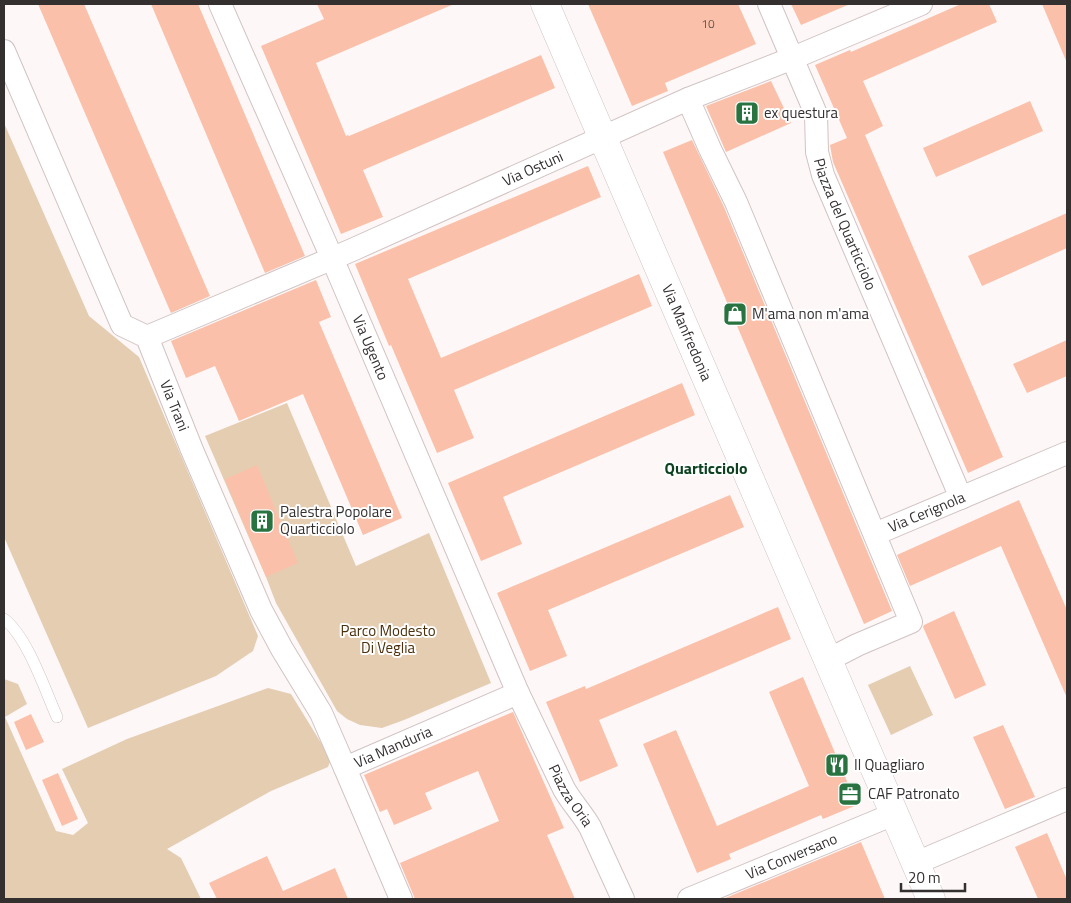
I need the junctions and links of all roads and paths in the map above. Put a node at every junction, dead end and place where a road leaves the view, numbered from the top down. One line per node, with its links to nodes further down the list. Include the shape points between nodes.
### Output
1 (220, 4): 9 (street, Via Ugento)
2 (545, 4): 8 (street, Via Manfredonia)
3 (769, 4): 6 (street, Piazza del Quarticciolo)
4 (921, 4): 6 (street, Via Ostuni)
5 (4, 51): 10 (street, via 122,325)
6 (793, 58): 7 (street, Via Ostuni); 12 (street, Piazza del Quarticciolo, via 816,114 817,152 822,175)
7 (688, 99): 8 (street, Via Ostuni); 13 (street, via 736,202)
8 (603, 138): 9 (street, Via Ostuni); 15 (street, Via Manfredonia)
9 (332, 258): 10 (street, Via Ostuni); 16 (street, Via Ugento)
10 (147, 337): 18 (street, Via Trani, via 261,610 321,713)
11 (1067, 453): 12 (street, Via Cerignola)
12 (961, 498): 13 (street, Via Cerignola)
13 (875, 534): 15 (street, Via Cerignola, via 912,622)
14 (4, 619): 17 (lane, via 25,644)
15 (828, 660): 20 (street, Via Manfredonia)
16 (518, 693): 18 (street, Via Manduria); 23 (street, Piazza Oria, via 564,789 590,827)
17 (57, 717)
18 (345, 768): 22 (street, Via Manduria)
19 (1067, 799): 21 (street)
20 (894, 814): 21 (street, Via Manfredonia); 24 (street, Via Conversano)
21 (916, 863): 25 (street)
22 (401, 899)
23 (623, 899)
24 (689, 899)
25 (931, 899)

